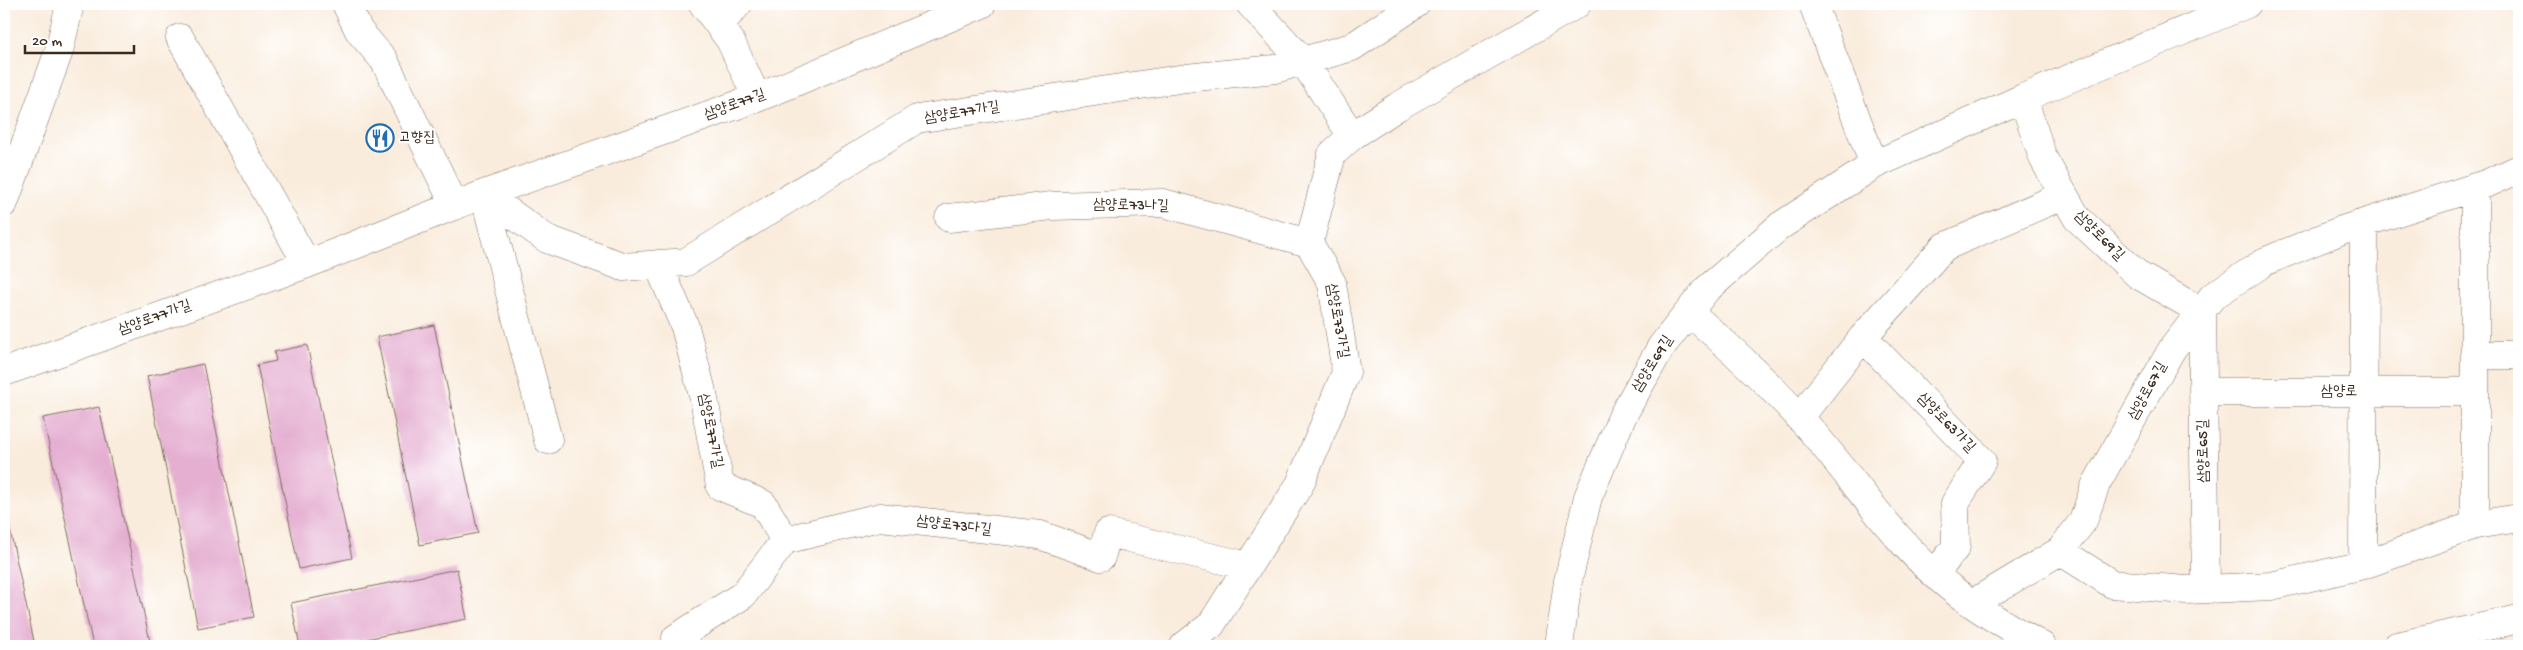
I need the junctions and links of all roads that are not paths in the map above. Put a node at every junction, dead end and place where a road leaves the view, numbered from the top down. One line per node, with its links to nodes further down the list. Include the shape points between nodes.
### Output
1 (70, 4): 22 (street, via 59,51)
2 (346, 4): 23 (street, via 359,31 384,60)
3 (703, 4): 11 (street)
4 (738, 4): 11 (street)
5 (982, 4): 14 (street, 삼양로77길)
6 (1250, 4): 13 (street)
7 (1416, 4): 13 (street, 삼양로77가길, via 1352,47)
8 (1577, 4): 16 (street)
9 (1813, 4): 17 (street)
10 (2247, 4): 15 (street, 삼양로69길)
11 (719, 25): 14 (street, via 730,40)
12 (180, 38): 27 (street)
13 (1303, 61): 16 (street); 28 (street, 삼양로77가길, via 1275,68 1186,78 917,120 686,262)
14 (756, 98): 20 (street, 삼양로77길)
15 (2023, 98): 17 (street, 삼양로69길); 21 (street, 삼양로69길, via 2043,158)
16 (1352, 136): 26 (street, via 1332,154)
17 (1874, 165): 29 (street, 삼양로69길, via 1780,226 1706,290)
18 (2519, 170): 19 (street, 삼양로67길)
19 (2476, 187): 25 (street, 삼양로67길); 32 (street)
20 (484, 194): 23 (street, 삼양로77가길); 28 (street, 삼양로77가길, via 547,239 624,267); 39 (street)
21 (2064, 195): 30 (street, 삼양로69길, via 2077,218 2138,275); 31 (street, via 1944,247)
22 (4, 203)
23 (455, 206): 27 (street, 삼양로77가길)
24 (949, 218): 26 (street, 삼양로73나길, via 1052,206 1164,203)
25 (2364, 222): 30 (street, 삼양로67길, via 2266,261 2213,296); 36 (street)
26 (1309, 243): 45 (street, 삼양로73가길, via 1332,283 1346,372 1300,484)
27 (307, 264): 34 (street, 삼양로77가길)
28 (658, 264): 42 (street, 삼양로77가길, via 685,327 704,399 720,486 763,504)
29 (1688, 312): 38 (street, via 1728,346); 52 (street, 삼양로69길, via 1661,347 1623,415 1588,496 1568,581)
30 (2202, 312): 35 (street, 삼양로65길); 43 (street, 삼양로67길, via 2172,349 2096,484 2084,521)
31 (1863, 336): 38 (street); 46 (street, 삼양로63가길, via 1982,461 1955,503 1956,548)
32 (2476, 355): 33 (street); 37 (street)
33 (2519, 355)
34 (4, 372)
35 (2203, 392): 36 (street, 삼양로); 47 (street, 삼양로65길)
36 (2364, 392): 37 (street, 삼양로); 44 (street)
37 (2476, 392): 41 (street)
38 (1800, 418): 46 (street, via 1914,554)
39 (548, 440)
40 (2519, 518): 41 (street)
41 (2475, 525): 44 (street)
42 (785, 540): 45 (street, 삼양로73다길, via 880,517 1040,535 1101,557 1108,533); 50 (street, via 742,595)
43 (2060, 550): 47 (street, via 2112,584); 48 (street, 삼양로67길)
44 (2363, 565): 47 (street, via 2271,586)
45 (1248, 566): 51 (street, 삼양로73가길, via 1211,625)
46 (1935, 574): 48 (street)
47 (2206, 589)
48 (1972, 603): 53 (street)
49 (2519, 619): 54 (street)
50 (676, 638)
51 (1184, 646)
52 (1559, 646)
53 (2042, 646)
54 (2397, 646)

